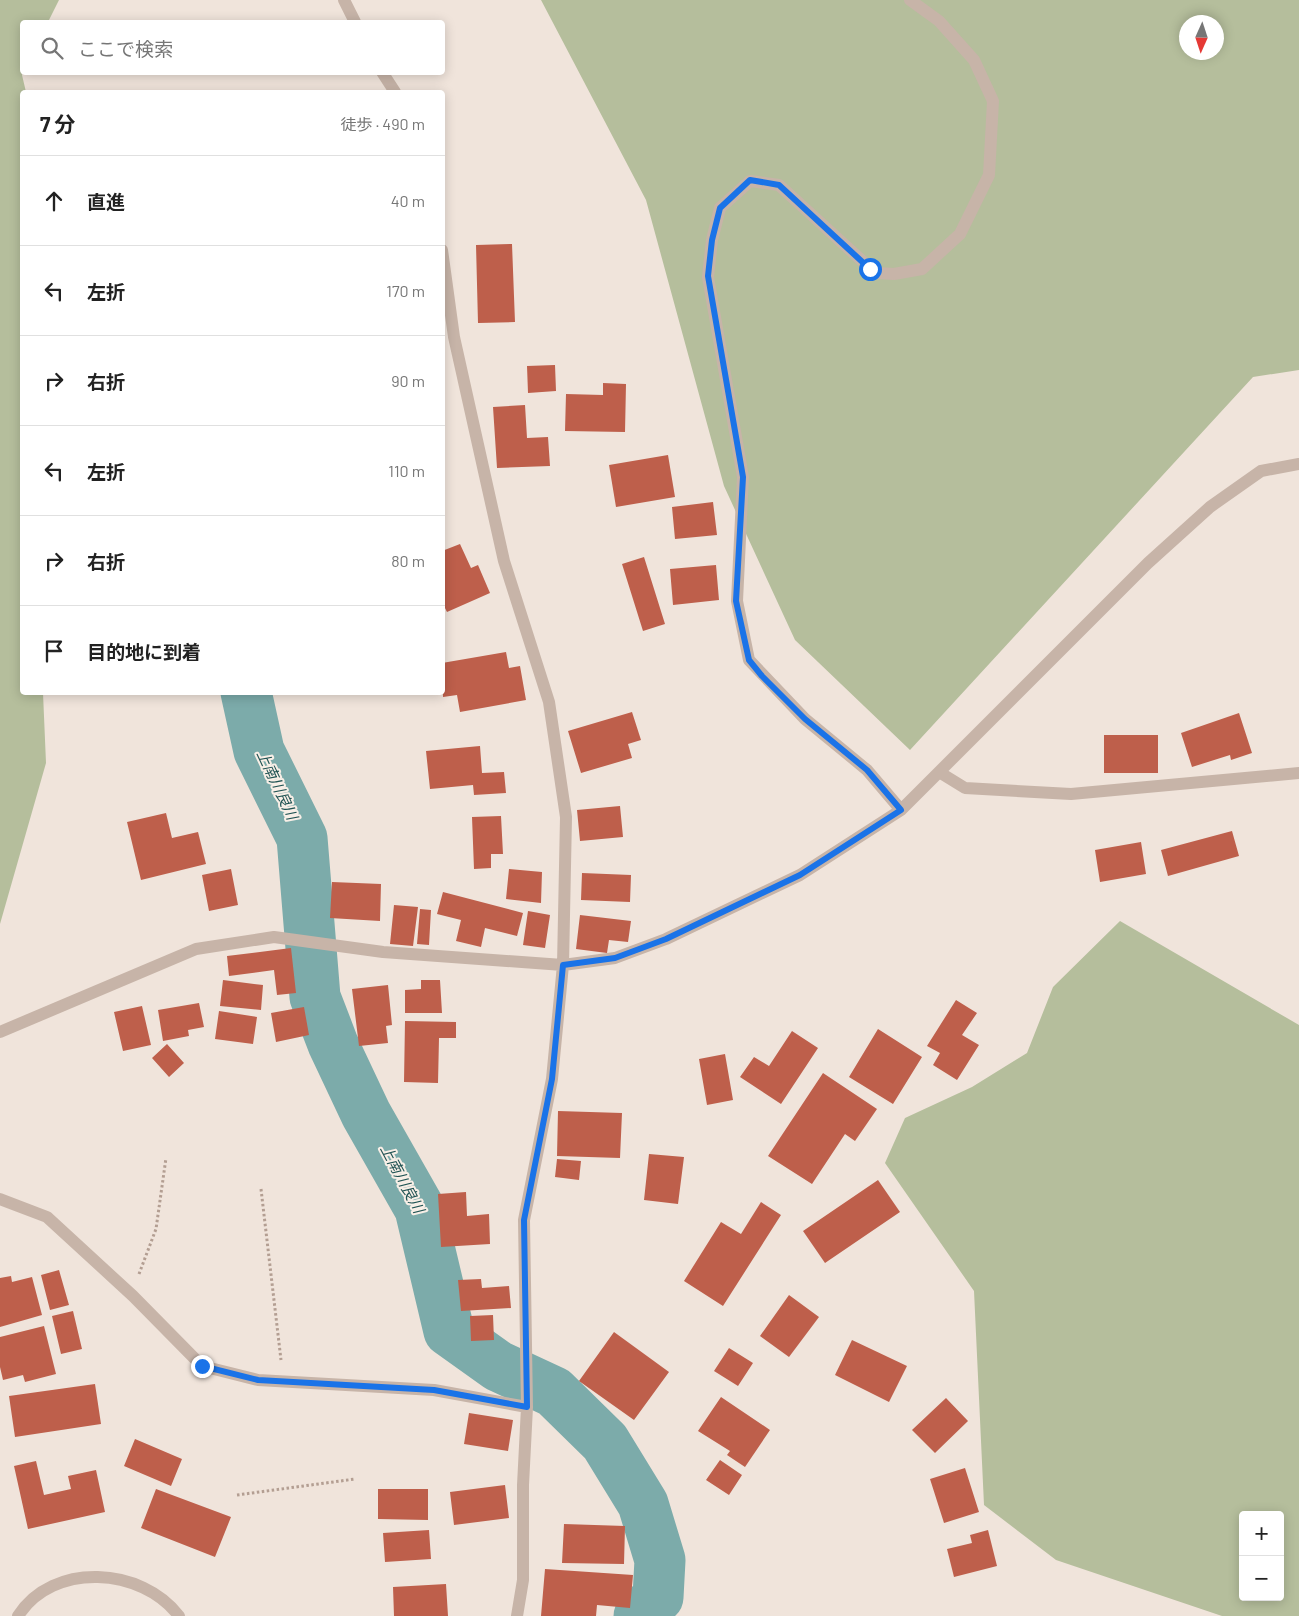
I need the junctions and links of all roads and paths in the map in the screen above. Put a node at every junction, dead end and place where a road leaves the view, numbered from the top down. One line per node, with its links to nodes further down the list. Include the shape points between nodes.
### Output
1 (344, 0): 3 (street)
2 (910, 0): 10 (street, via 939,21 974,60 993,101 989,175 960,234 922,269 878,273 779,185 750,180 720,208 708,276 743,477 736,601 749,660 805,719 867,770)
3 (355, 20)
4 (384, 75): 5 (street)
5 (394, 90)
6 (445, 272): 11 (street, via 454,338 504,561 549,702 566,818)
7 (1299, 464): 8 (street, via 1262,471 1210,507 1148,563)
8 (939, 772): 9 (street, via 965,788 1071,794); 10 (street)
9 (1299, 773)
10 (901, 810): 11 (street, via 800,875 666,939 615,958)
11 (563, 965): 12 (street, via 383,952 274,937 196,949); 18 (street, via 552,1079 524,1220)
12 (0, 1032)
13 (166, 1158): 16 (path, via 156,1229)
14 (261, 1189): 17 (path)
15 (0, 1199): 18 (street, via 48,1217 134,1296 202,1366 258,1380 434,1390)
16 (139, 1275)
17 (282, 1366)
18 (527, 1407): 23 (street, via 523,1580)
19 (355, 1479): 20 (path)
20 (237, 1495)
21 (18, 1616): 22 (street, via 47,1587 76,1578 99,1577 150,1589)
22 (179, 1616)
23 (517, 1616)

